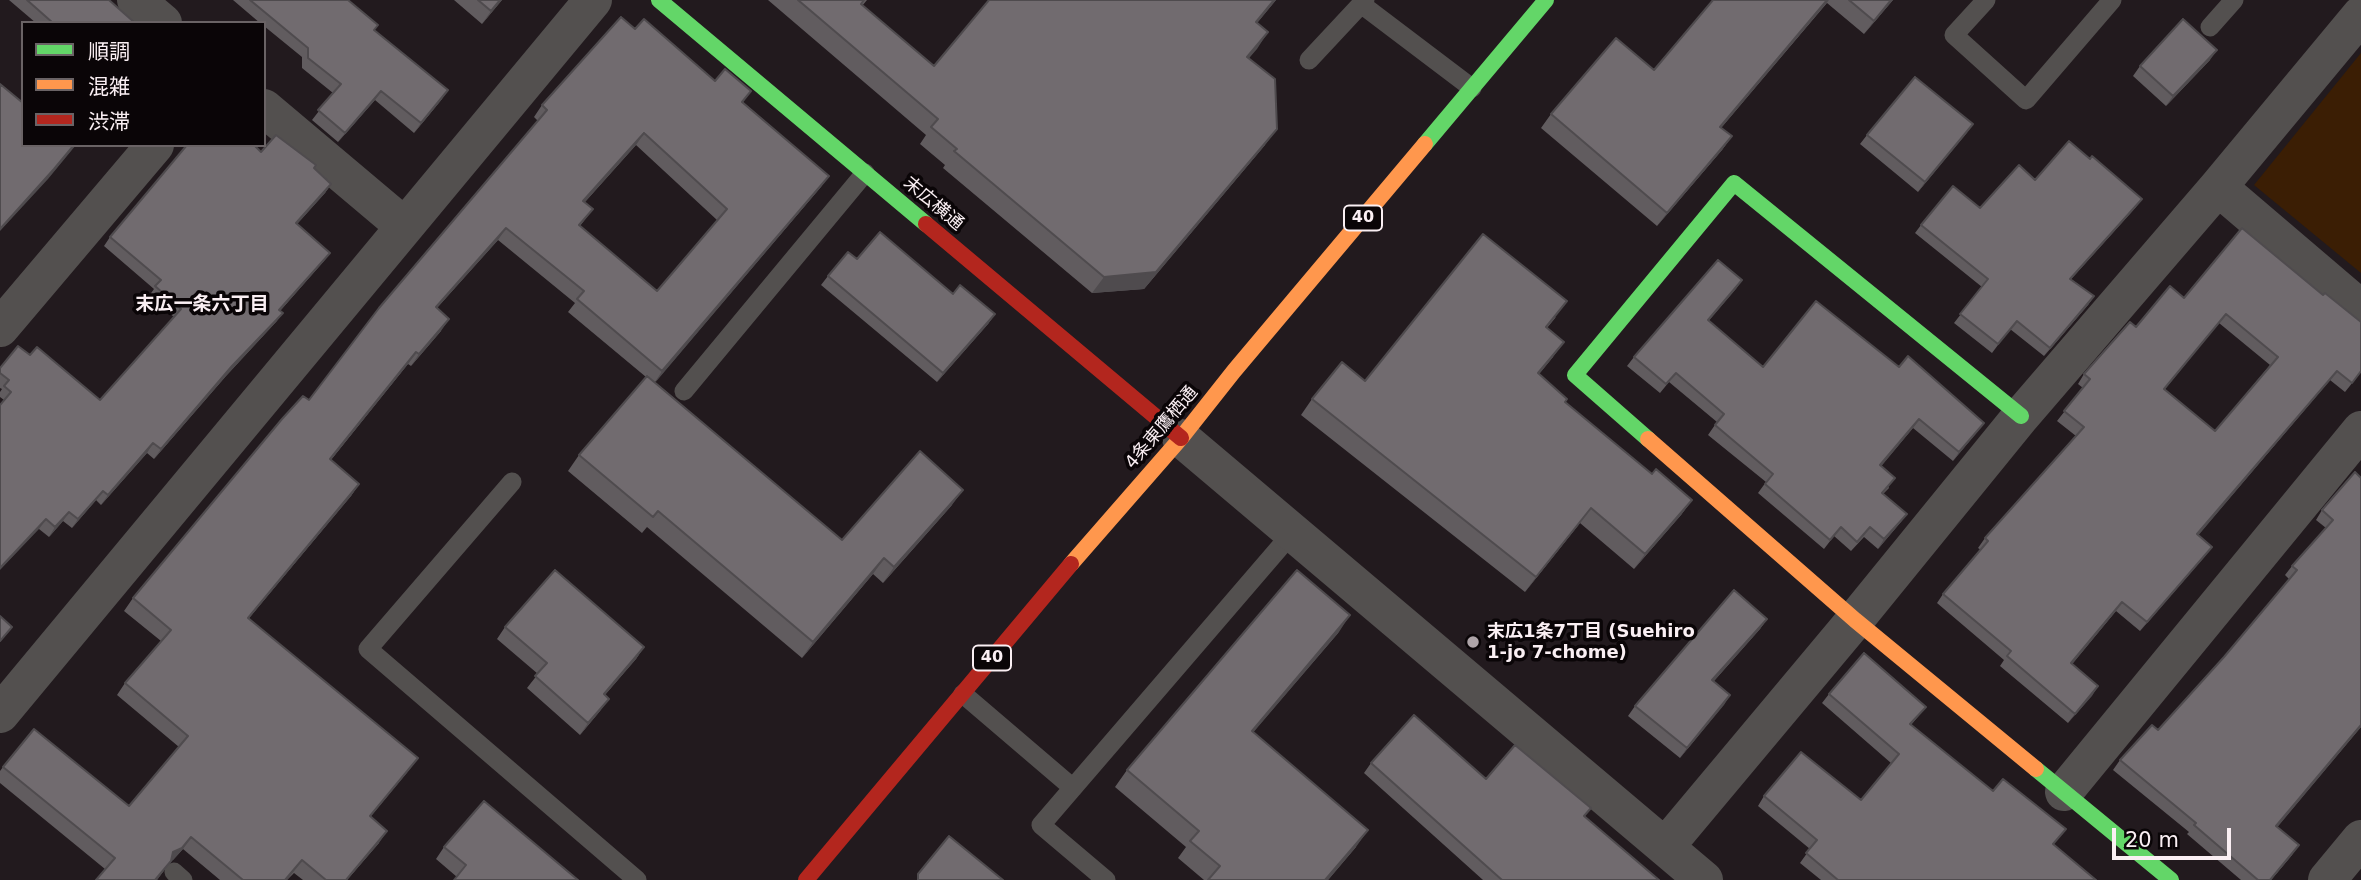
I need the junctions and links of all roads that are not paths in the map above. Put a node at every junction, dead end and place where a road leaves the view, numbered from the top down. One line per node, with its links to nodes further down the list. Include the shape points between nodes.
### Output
1 (593, 0): 16 (street)
2 (659, 0): 14 (main road, 末広横通)
3 (1546, 0): 11 (main road, 4条東鷹栖通 / 40)
4 (1986, 0): 5 (lane, via 1954,35 2026,100)
5 (2112, 0)
6 (2234, 0): 9 (lane)
7 (1363, 2): 10 (lane); 11 (lane)
8 (2361, 15): 15 (street)
9 (2210, 27)
10 (1309, 60)
11 (1472, 88): 22 (main road, 4条東鷹栖通 / 40)
12 (266, 110): 16 (street)
13 (153, 147): 18 (street)
14 (865, 173): 19 (lane); 22 (main road, 末広横通)
15 (2218, 187): 17 (street); 20 (street)
16 (404, 226): 27 (street)
17 (2361, 309)
18 (0, 328)
19 (684, 391)
20 (2021, 416): 25 (street); 25 (main road, via 1734,183 1575,375)
21 (2361, 430): 29 (street)
22 (1181, 438): 24 (street); 26 (main road, 4条東鷹栖通 / 40)
23 (512, 482): 32 (lane, via 369,649)
24 (1293, 532): 28 (lane); 31 (street)
25 (1855, 620): 29 (main road); 31 (street)
26 (962, 694): 28 (lane); 33 (main road, 4条東鷹栖通 / 40)
27 (0, 714)
28 (1073, 788): 34 (lane, via 1041,825)
29 (2064, 792): 36 (main road)
30 (2361, 839): 37 (street)
31 (1665, 847): 35 (street)
32 (636, 880)
33 (806, 880)
34 (1106, 880)
35 (1704, 880)
36 (2171, 880)
37 (2327, 880)

